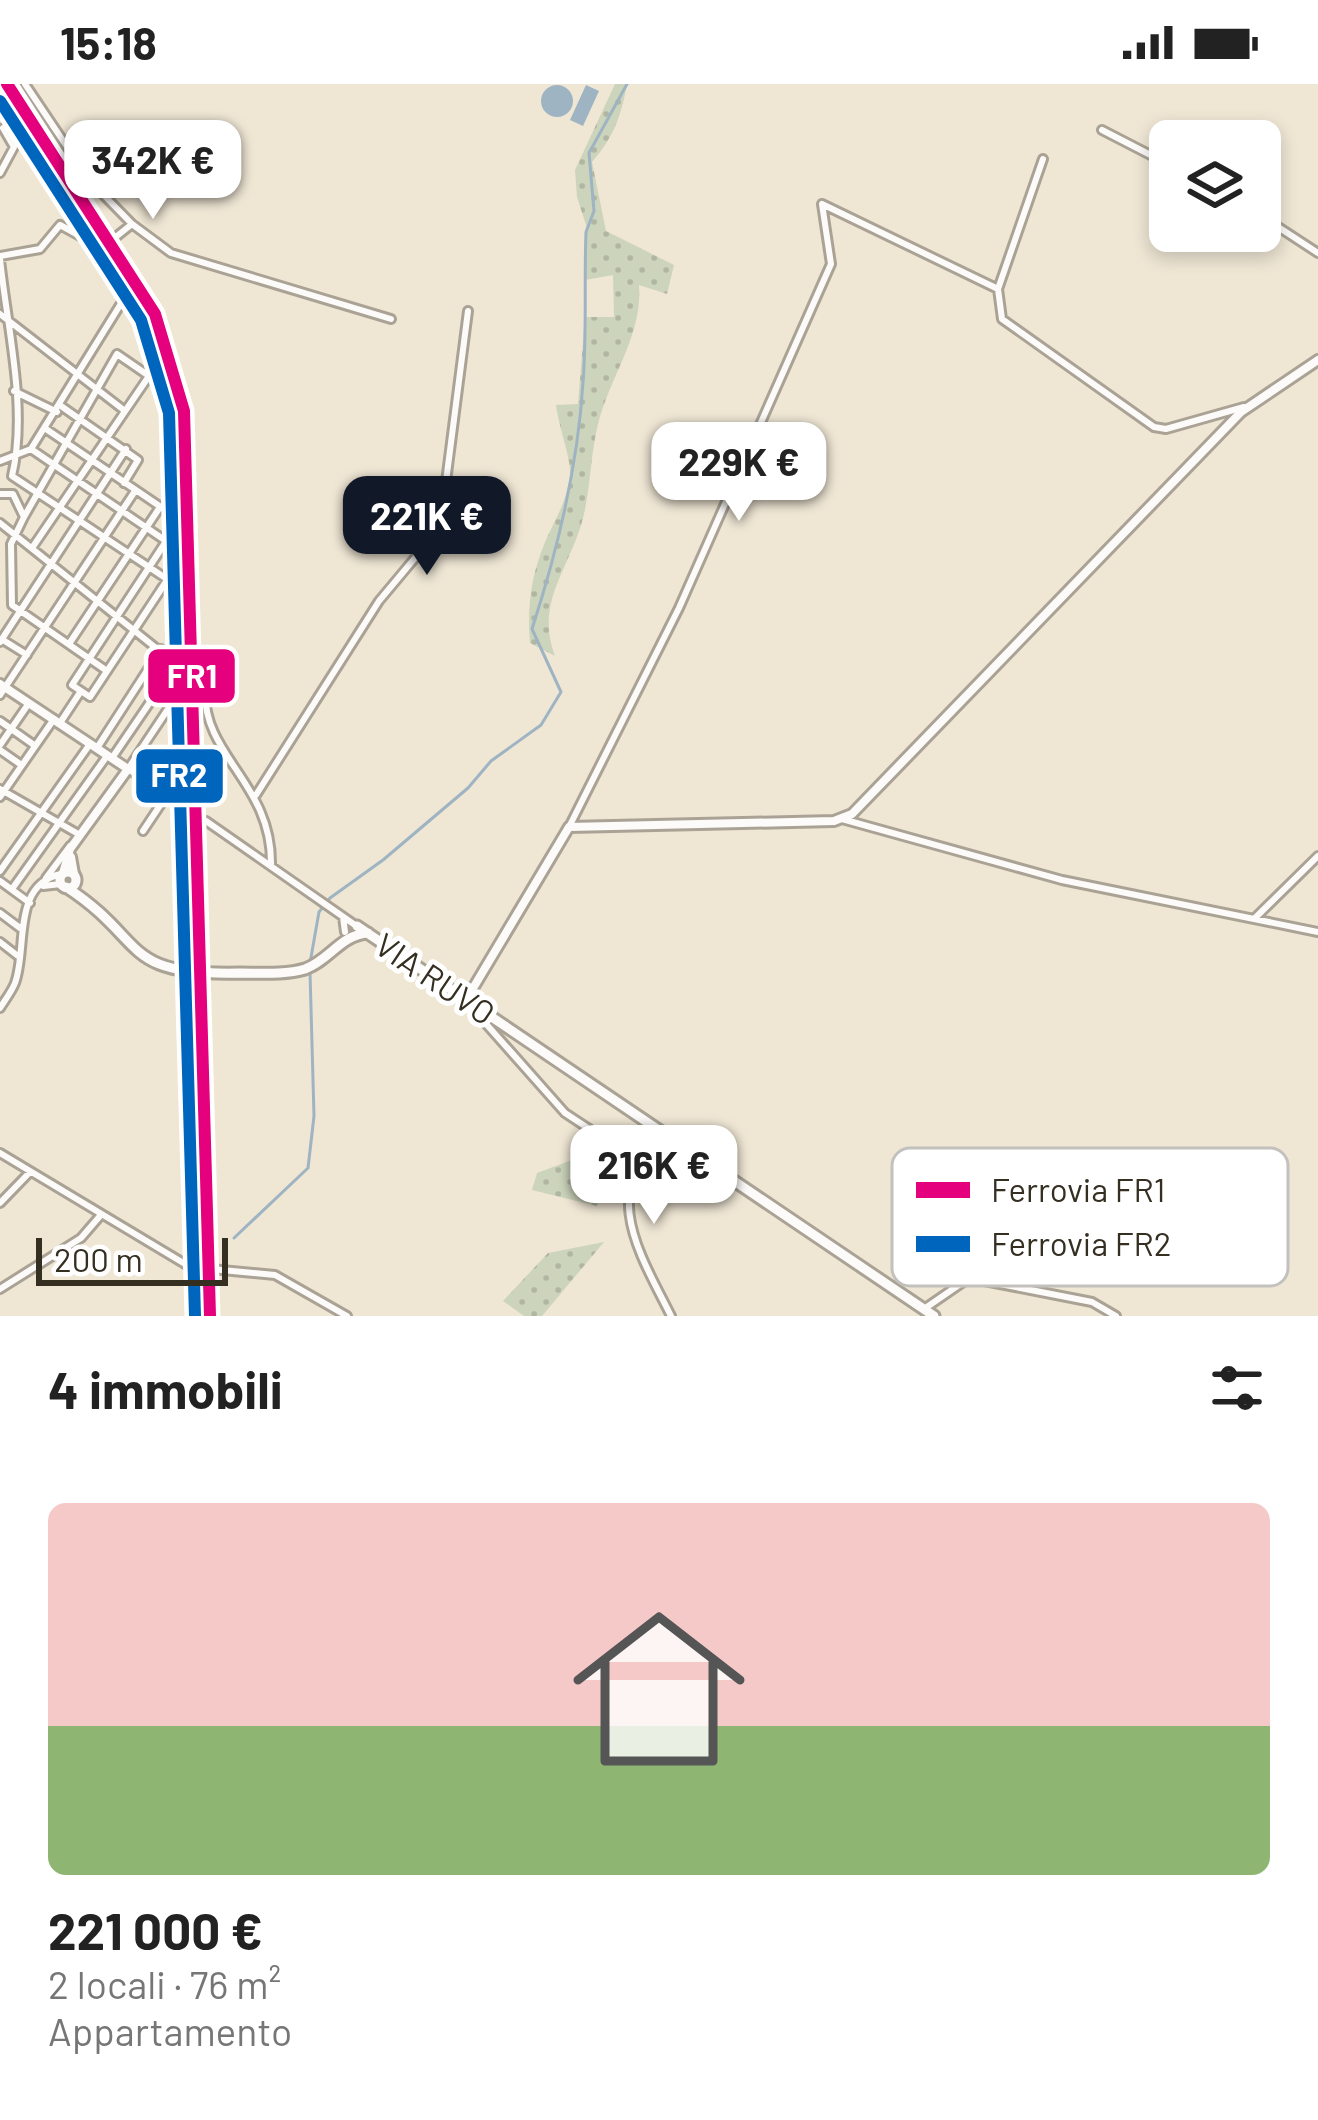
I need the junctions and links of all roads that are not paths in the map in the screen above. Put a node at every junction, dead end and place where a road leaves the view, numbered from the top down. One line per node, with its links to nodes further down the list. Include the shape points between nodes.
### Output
1 (25, 84): 7 (street, via 90,181)
2 (3, 128): 6 (street, via 14,147)
3 (1102, 130): 4 (street)
4 (1149, 154)
5 (1043, 159): 11 (street)
6 (0, 173)
7 (132, 224): 10 (street, via 102,248 60,225 40,249); 14 (street, via 171,254)
8 (1281, 229): 9 (street)
9 (1318, 253)
10 (0, 258): 13 (street)
11 (998, 289): 20 (street, via 1002,319 1154,427); 96 (street, via 822,204 831,264 679,608)
12 (468, 311): 90 (street, via 440,528 379,601)
13 (3, 314): 17 (street); 19 (street)
14 (392, 319)
15 (155, 340): 17 (street, via 130,289)
16 (1318, 360): 20 (street)
17 (81, 376): 18 (street); 21 (street)
18 (97, 386): 22 (street); 22 (street, via 117,354 149,376); 23 (street)
19 (14, 391): 21 (street); 29 (street)
20 (1251, 405): 93 (street)
21 (59, 409): 23 (street); 24 (street)
22 (124, 411): 25 (street)
23 (80, 417): 25 (street); 26 (street)
24 (46, 429): 26 (street); 28 (street)
25 (108, 436): 27 (street); 30 (street)
26 (65, 443): 30 (street); 32 (street)
27 (126, 448): 33 (street); 35 (street, via 138,460)
28 (31, 449): 29 (street); 32 (street)
29 (17, 456): 31 (street); 36 (street, via 12,476)
30 (91, 460): 33 (street); 34 (street)
31 (0, 461)
32 (51, 463): 34 (street); 36 (street)
33 (112, 474): 35 (street); 39 (street)
34 (76, 481): 39 (street); 40 (street)
35 (124, 483): 37 (street)
36 (38, 491): 40 (street); 43 (street)
37 (135, 491): 41 (street); 42 (street)
38 (0, 494): 43 (street, via 13,494)
39 (97, 495): 42 (street); 44 (street)
40 (60, 506): 44 (street); 52 (street)
41 (160, 507): 46 (street); 49 (street, via 180,520)
42 (122, 512): 46 (street); 48 (street)
43 (24, 517): 47 (street)
44 (81, 520): 48 (street); 54 (street)
45 (0, 524): 47 (street)
46 (147, 528): 49 (street); 53 (street)
47 (12, 533): 51 (street); 52 (street)
48 (106, 536): 53 (street); 60 (street)
49 (166, 541): 56 (street)
50 (0, 544): 51 (street)
51 (10, 544): 58 (street)
52 (32, 548): 54 (street)
53 (129, 553): 56 (street); 61 (street)
54 (51, 562): 60 (street); 62 (street)
55 (179, 562): 59 (street)
56 (149, 566): 59 (street); 63 (street)
57 (0, 576): 58 (street)
58 (11, 576): 62 (street, via 11,605)
59 (167, 579): 65 (street)
60 (75, 581): 61 (street); 64 (street)
61 (98, 599): 63 (street); 67 (street)
62 (20, 611): 64 (street); 66 (street)
63 (116, 614): 65 (street); 70 (street)
64 (45, 628): 67 (street); 69 (street)
65 (135, 628): 68 (street); 72 (street)
66 (1, 640): 69 (street)
67 (69, 644): 70 (street)
68 (161, 650): 71 (street); 83 (street)
69 (27, 655): 74 (street)
70 (89, 658): 72 (street); 76 (street, via 72,685)
71 (176, 664): 73 (street); 85 (street)
72 (107, 670): 76 (street, via 90,697)
73 (186, 682): 80 (street); 87 (street)
74 (2, 689): 77 (street)
75 (205, 690): 90 (street, via 207,720)
76 (81, 691): 79 (street)
77 (29, 703): 79 (street); 81 (street)
78 (0, 721): 81 (street)
79 (57, 721): 82 (street); 83 (street)
80 (188, 727): 88 (street); 91 (street, via 191,811)
81 (11, 729): 82 (street); 84 (street)
82 (34, 745): 86 (street)
83 (93, 746): 85 (street); 92 (street)
84 (0, 748): 86 (street)
85 (110, 757): 87 (street); 95 (street)
86 (20, 764): 89 (street)
87 (128, 769): 88 (street); 98 (street)
88 (148, 783): 91 (street)
89 (1, 793): 92 (street)
90 (256, 794): 101 (street, via 270,824)
91 (166, 795): 97 (street)
92 (41, 813): 95 (street); 102 (street)
93 (842, 819): 96 (street); 109 (street, via 1062,880)
94 (206, 821): 101 (street, VIA RUVO)
95 (59, 823): 98 (street); 106 (street)
96 (569, 827): 116 (street)
97 (142, 831)
98 (80, 835): 99 (street)
99 (72, 847): 103 (street); 105 (street)
100 (1318, 856): 109 (street)
101 (271, 866): 111 (street, VIA RUVO, via 340,913)
102 (0, 871)
103 (67, 879): 105 (street); 111 (main road, via 148,961 189,974 306,968)
104 (0, 881): 106 (street)
105 (41, 885): 107 (street)
106 (12, 890): 107 (street)
107 (30, 903): 110 (street)
108 (0, 913): 110 (street)
109 (1255, 918): 112 (street)
110 (20, 928): 114 (street)
111 (351, 931): 116 (main road, VIA RUVO, via 368,933)
112 (1318, 932)
113 (0, 942): 114 (street)
114 (19, 956): 115 (street, via 16,981)
115 (4, 994): 117 (street)
116 (466, 1000): 118 (main road, VIA RUVO); 119 (street, via 565,1113)
117 (0, 1008)
118 (665, 1134): 128 (main road, VIA RUVO); 131 (street, via 635,1173 625,1210)
119 (606, 1140)
120 (0, 1153): 121 (street)
121 (30, 1172): 122 (street); 123 (street)
122 (0, 1203)
123 (100, 1216): 124 (street); 127 (street, via 81,1238)
124 (198, 1268): 129 (street); 130 (street, via 274,1275)
125 (960, 1286): 128 (street)
126 (1010, 1286): 132 (street, via 1092,1302)
127 (0, 1289)
128 (929, 1313)
129 (202, 1316)
130 (347, 1316)
131 (671, 1316)
132 (1116, 1316)

